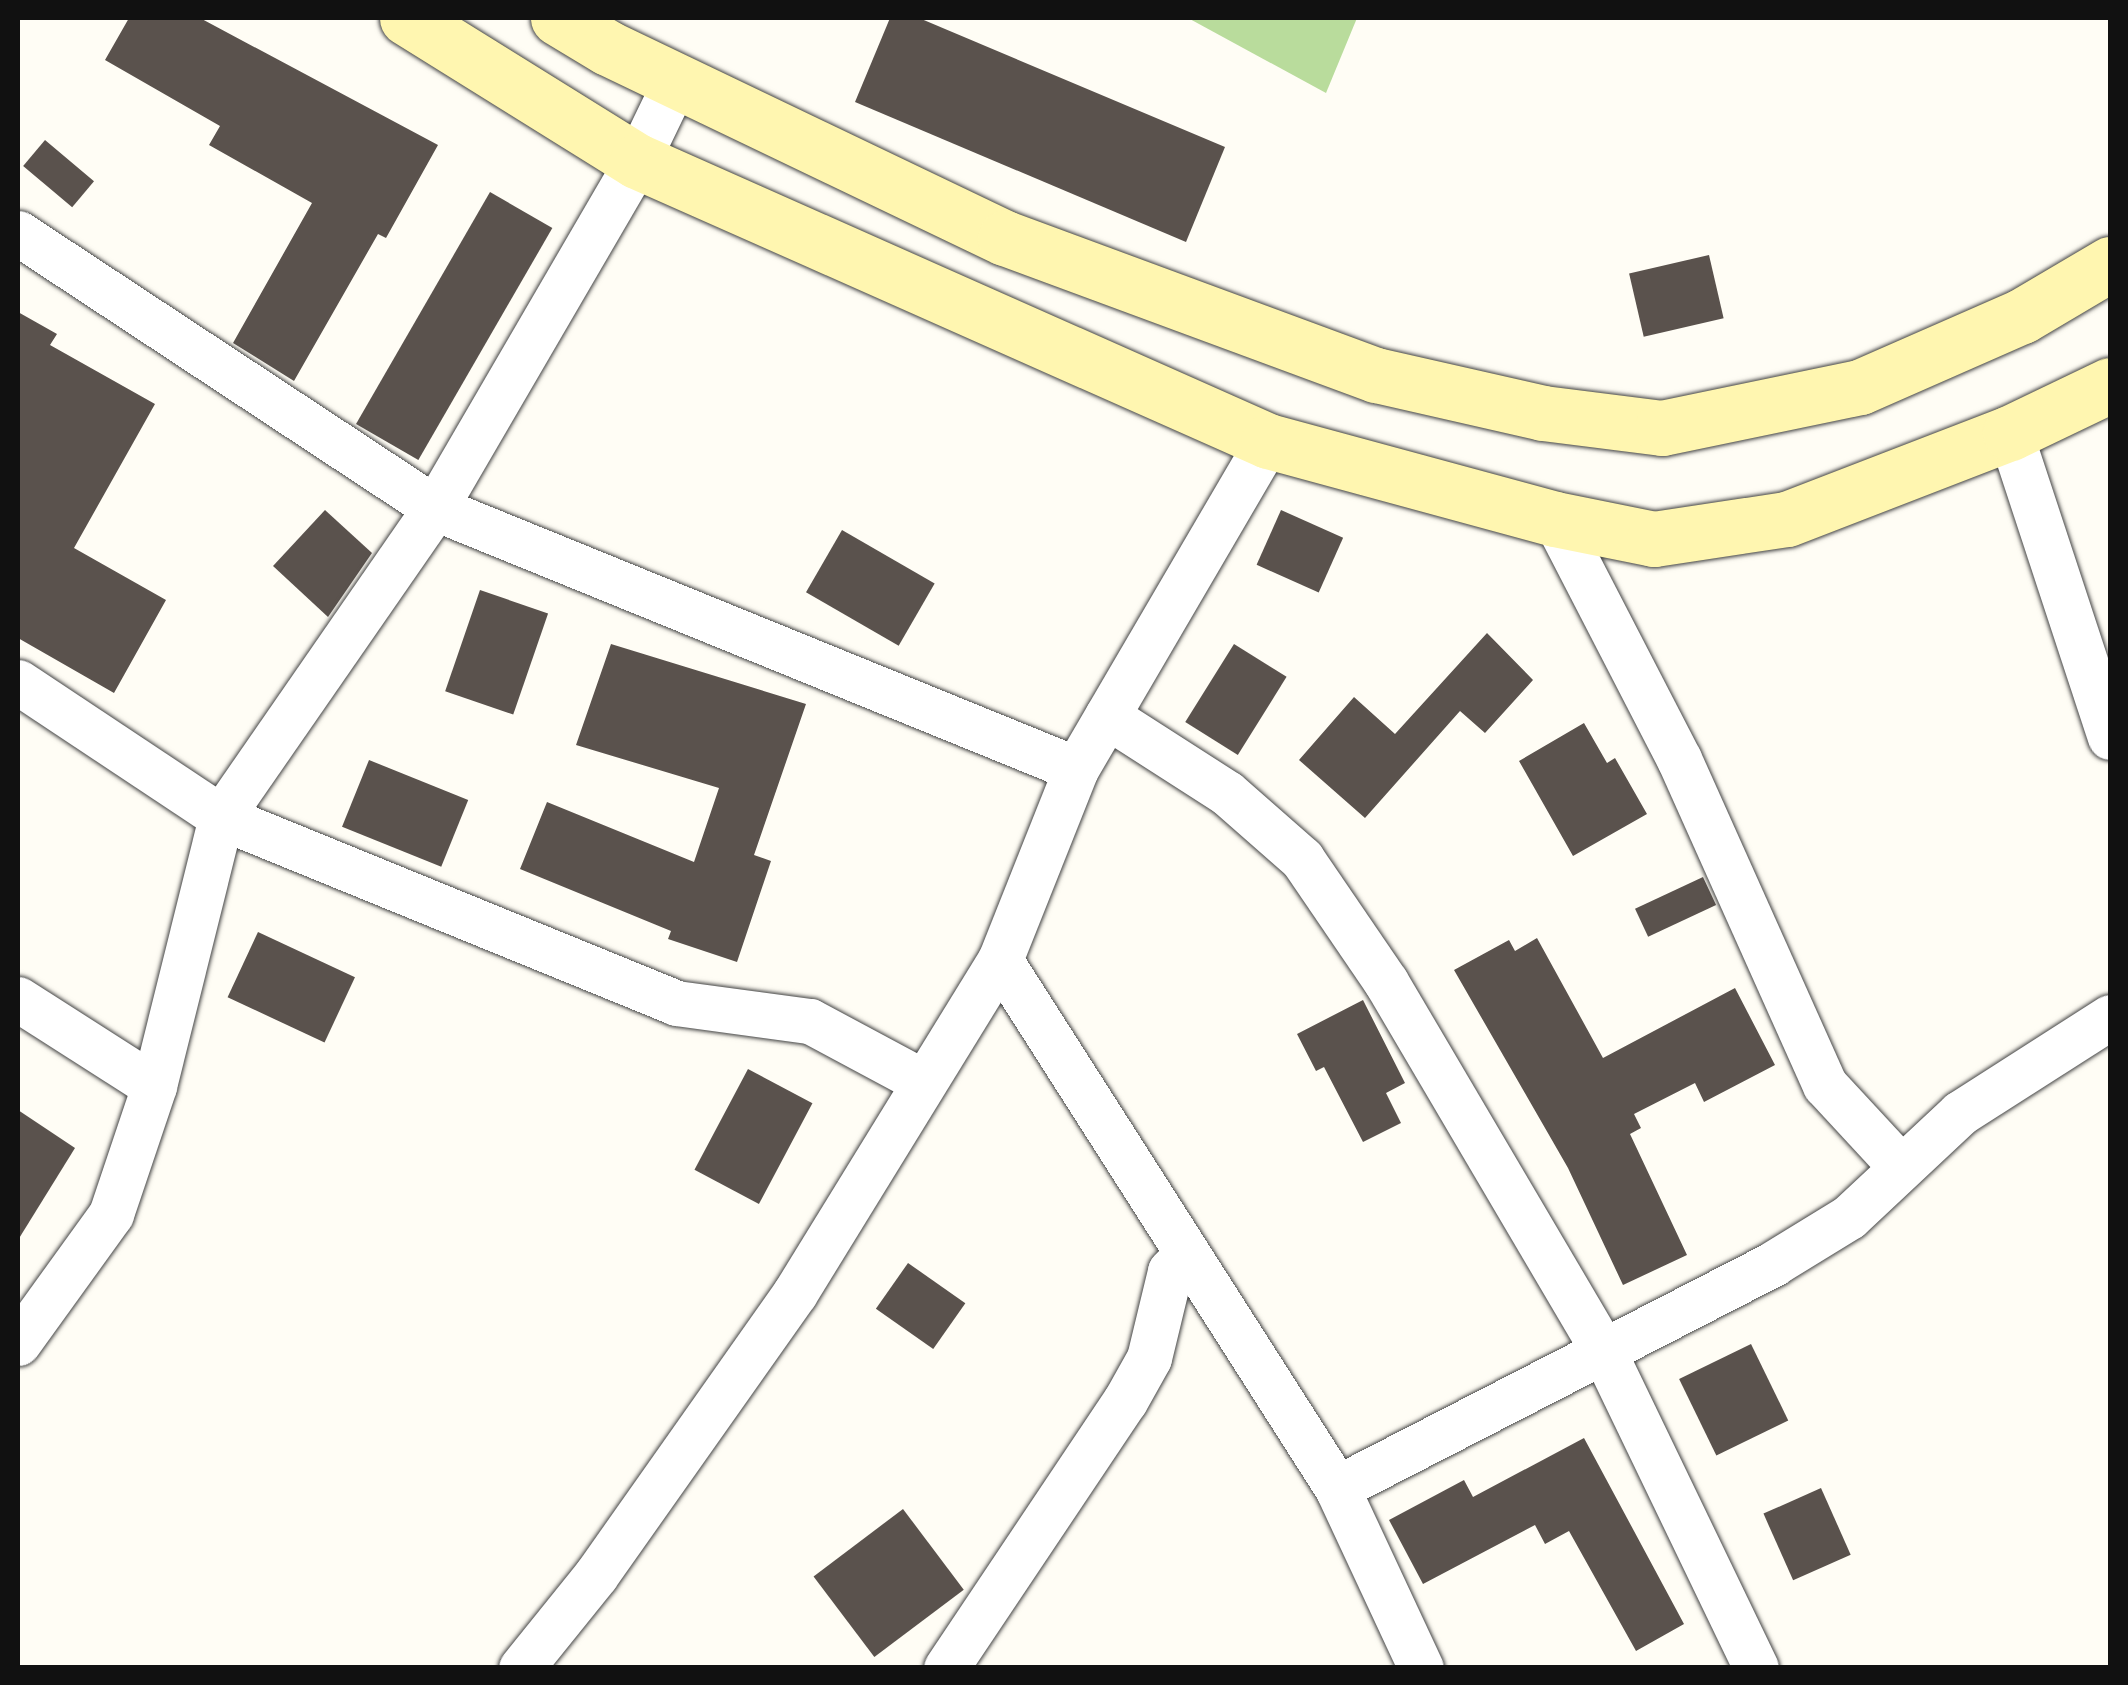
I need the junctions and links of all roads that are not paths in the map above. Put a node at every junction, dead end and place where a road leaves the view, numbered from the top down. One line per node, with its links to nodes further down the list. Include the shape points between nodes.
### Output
1 (407, 18): 4 (main road)
2 (558, 18): 3 (main road)
3 (676, 80): 4 (street); 6 (main road, via 1005,238 1376,375 1544,412 1662,428 1860,388 2022,316)
4 (637, 161): 9 (main road); 10 (street)
5 (18, 234): 10 (street)
6 (2110, 264)
7 (2110, 385): 8 (main road)
8 (2010, 433): 11 (main road, via 1788,519 1654,538); 14 (street)
9 (1268, 442): 11 (main road); 13 (street)
10 (435, 508): 15 (street); 16 (street)
11 (1555, 519): 22 (street, via 1679,759 1825,1085)
12 (18, 682): 16 (street)
13 (1108, 716): 15 (street); 25 (street, via 1227,792 1302,859 1386,982)
14 (2110, 738)
15 (1076, 769): 17 (street)
16 (222, 817): 20 (street, via 676,1003 810,1022); 21 (street)
17 (1000, 960): 20 (street); 23 (street)
18 (18, 999): 21 (street)
19 (2110, 1017): 22 (street, via 1960,1114)
20 (922, 1081): 27 (street, via 794,1293 596,1575)
21 (154, 1086): 24 (street, via 111,1214)
22 (1900, 1168): 25 (street, via 1849,1216 1789,1254)
23 (1186, 1255): 26 (street); 28 (street, via 1170,1271 1148,1358 1125,1401)
24 (18, 1343)
25 (1603, 1350): 26 (street); 30 (street)
26 (1338, 1488): 29 (street)
27 (521, 1668)
28 (946, 1668)
29 (1421, 1668)
30 (1756, 1668)

